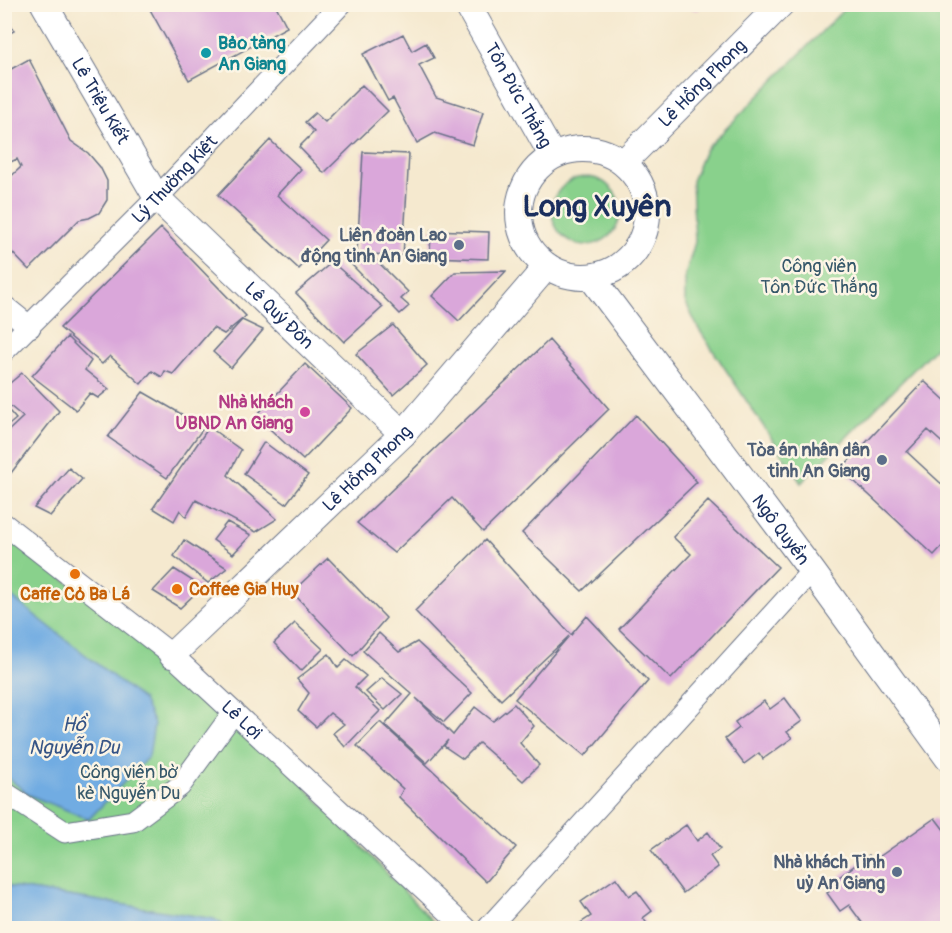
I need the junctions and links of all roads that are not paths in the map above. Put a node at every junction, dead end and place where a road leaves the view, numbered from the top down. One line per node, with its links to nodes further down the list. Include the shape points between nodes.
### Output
1 (44, 4): 7 (street, Lê Triệu Kiết)
2 (341, 4): 7 (street, Lý Thường Kiệt)
3 (467, 4): 5 (street, Tôn Đức Thắng)
4 (781, 4): 6 (street, Lê Hồng Phong)
5 (552, 155): 6 (street, via 589,148); 8 (street, via 535,169 523,188 518,209 520,231 530,251)
6 (624, 162): 9 (street, via 638,178 646,198 648,219 642,240 629,258 612,271)
7 (157, 198): 11 (street, Lý Thường Kiệt); 13 (street, Lê Quý Đôn)
8 (547, 266): 9 (street, via 560,273); 13 (street, Lê Hồng Phong)
9 (591, 277): 15 (street, Ngô Quyền)
10 (4, 306): 11 (street)
11 (30, 327): 12 (street, Lý Thường Kiệt)
12 (4, 351)
13 (403, 434): 16 (street, Lê Hồng Phong)
14 (4, 524): 16 (street, Lê Lợi)
15 (812, 571): 18 (street, Ngô Quyền); 21 (street)
16 (172, 655): 17 (street, Lê Lợi)
17 (234, 712): 19 (street, via 180,786 133,821 65,832); 20 (street, Lê Lợi)
18 (948, 758)
19 (4, 792)
20 (466, 928)
21 (488, 928)

